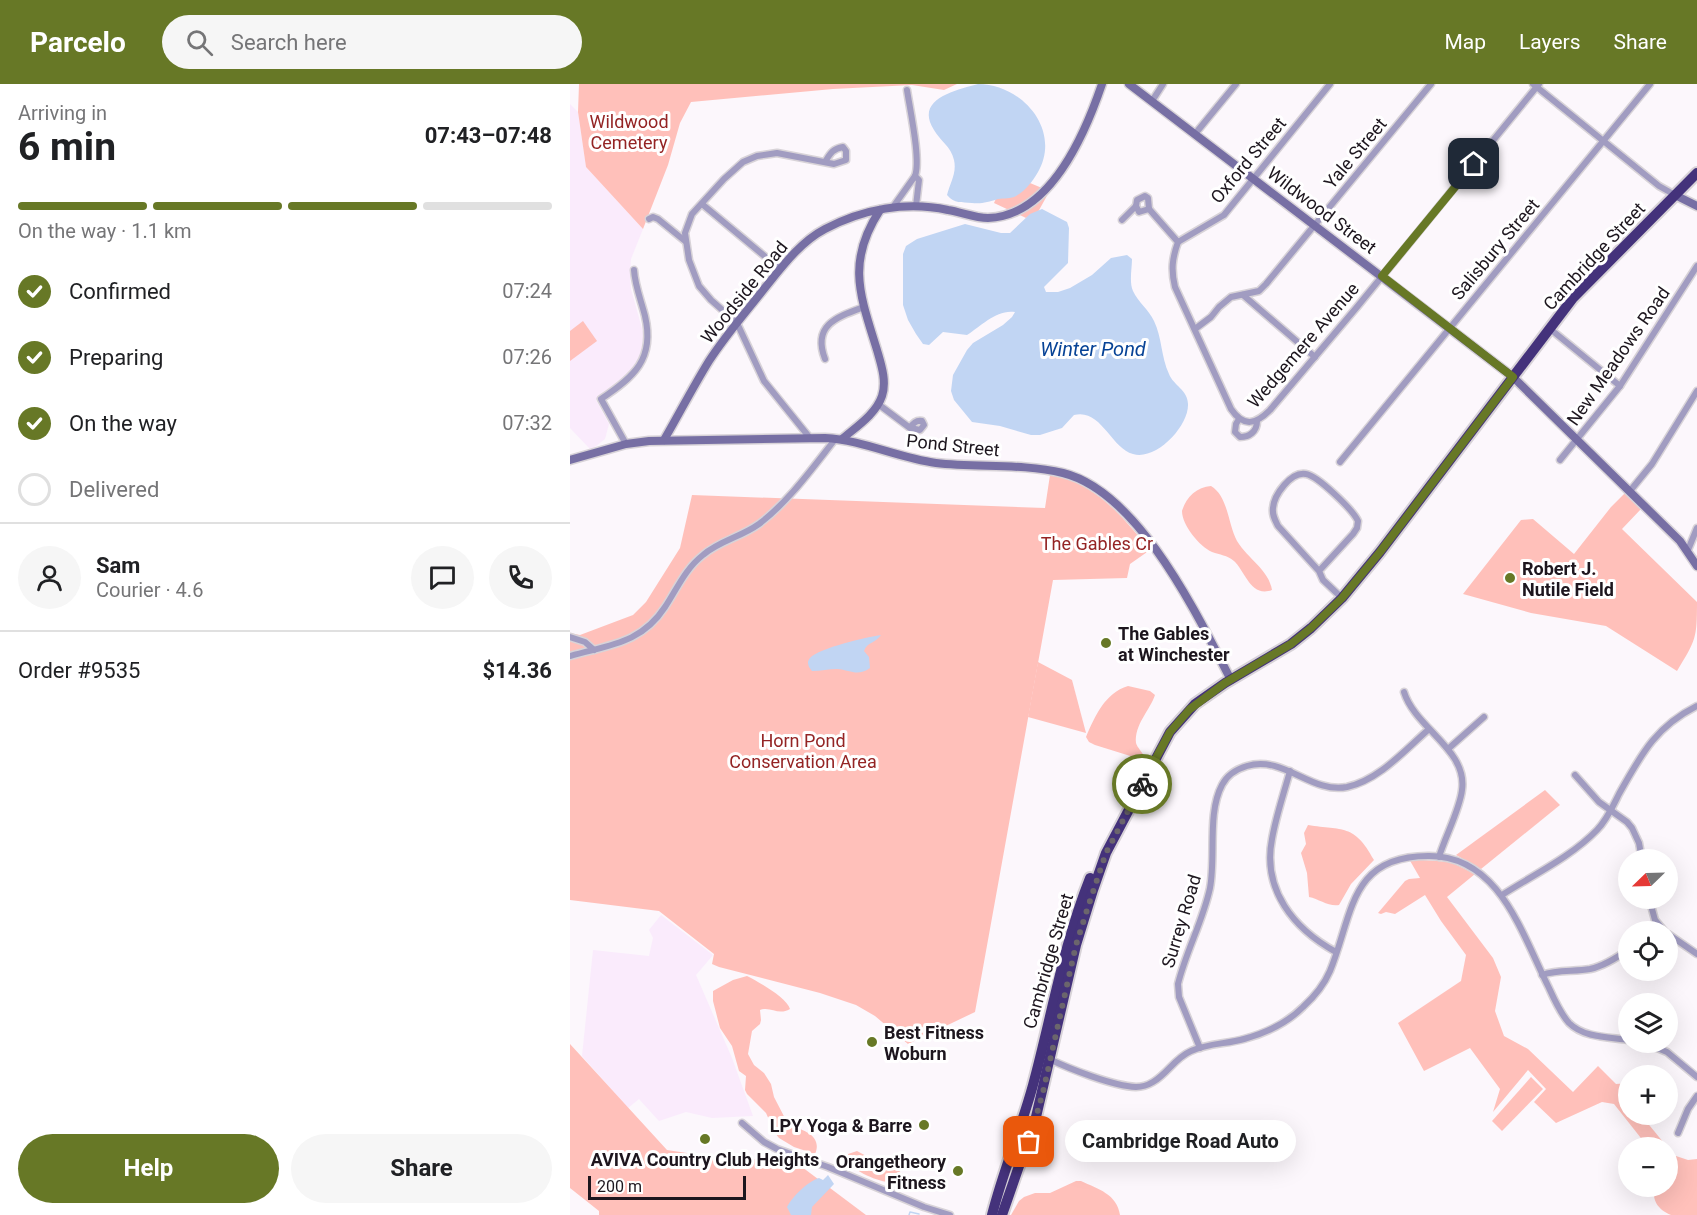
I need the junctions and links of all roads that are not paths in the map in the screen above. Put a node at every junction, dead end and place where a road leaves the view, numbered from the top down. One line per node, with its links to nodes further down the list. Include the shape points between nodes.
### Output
1 (1102, 84): 19 (street, Woodside Road, via 1079,143 1065,167 1022,208 986,218)
2 (1129, 84): 10 (street, Wildwood Street)
3 (1163, 84): 10 (street)
4 (1236, 84): 11 (street)
5 (1330, 84): 16 (street, Oxford Street)
6 (1431, 84): 27 (street, Yale Street)
7 (1650, 84): 12 (street, Salisbury Street)
8 (1536, 85): 12 (street); 33 (street, Wedgemere Avenue)
9 (907, 90): 15 (street, via 918,169)
10 (1152, 101): 11 (street, Wildwood Street)
11 (1195, 134): 16 (street, Wildwood Street)
12 (1604, 140): 17 (street); 37 (street, Salisbury Street)
13 (825, 162): 18 (street, via 777,153 757,156 743,162)
14 (1697, 173): 17 (highway, Cambridge Street)
15 (915, 176): 19 (street, via 919,180); 22 (street)
16 (1253, 179): 27 (street, Wildwood Street); 29 (street, Oxford Street, via 1224,214)
17 (1675, 195): 21 (street); 38 (highway, Cambridge Street, via 1586,284)
18 (702, 204): 28 (street, via 687,224); 31 (street)
19 (916, 206): 22 (street, Woodside Road)
20 (1136, 206): 23 (street, via 1139,212); 23 (street, via 1137,200 1145,196); 26 (street)
21 (1697, 206)
22 (893, 207): 24 (street, Woodside Road)
23 (1149, 209): 29 (street)
24 (880, 210): 31 (street, Woodside Road, via 824,230); 35 (street, via 862,245 859,279)
25 (649, 219): 28 (street, via 658,219)
26 (1122, 220)
27 (1315, 225): 33 (street, Wildwood Street); 34 (street, Yale Street, via 1259,291)
28 (685, 241): 36 (street, via 699,286)
29 (1178, 242): 39 (street, via 1172,273)
30 (1697, 266): 43 (street, New Meadows Road)
31 (780, 269): 36 (street, Woodside Road)
32 (634, 270): 53 (street, via 647,327 646,350 636,371 601,399)
33 (1382, 276): 37 (street, Wildwood Street); 40 (street, Wedgemere Avenue)
34 (1243, 295): 39 (street, Yale Street, via 1226,301); 40 (street)
35 (864, 307): 41 (street, via 823,330 820,338); 45 (street, via 883,374 883,394)
36 (737, 323): 49 (street, via 764,381); 50 (street, Woodside Road, via 709,362)
37 (1449, 328): 42 (street, Wildwood Street); 56 (street, Salisbury Street)
38 (1549, 328): 42 (highway, Cambridge Street); 43 (street)
39 (1195, 329): 46 (street, via 1231,409)
40 (1315, 357): 47 (street, Wedgemere Avenue)
41 (825, 359)
42 (1513, 377): 52 (street, Wildwood Street); 62 (highway, Cambridge Street)
43 (1620, 386): 52 (street, New Meadows Road)
44 (1697, 391): 57 (street, via 1652,464)
45 (878, 404): 48 (street); 51 (street)
46 (1242, 420): 47 (street, Wedgemere Avenue); 47 (street, via 1234,432 1239,437 1253,433)
47 (1257, 421)
48 (910, 428)
49 (810, 438): 50 (street, Pond Street); 51 (street, Pond Street)
50 (664, 440): 53 (street, Pond Street)
51 (837, 441): 64 (street, via 759,524 700,557 649,627 626,642); 66 (street, Pond Street, via 919,461 1045,469 1097,488 1126,514 1163,561)
52 (1578, 441): 55 (street, New Meadows Road); 57 (street, Wildwood Street)
53 (626, 444): 54 (street, Pond Street)
54 (570, 460)
55 (1560, 460)
56 (1340, 462)
57 (1630, 491): 59 (street, Wildwood Street)
58 (1697, 528): 59 (street)
59 (1688, 550): 60 (street, Wildwood Street)
60 (1697, 566)
61 (1319, 572): 61 (street, via 1278,526 1273,513 1280,492 1300,474 1321,483 1358,521 1353,534); 62 (street)
62 (1342, 598): 66 (highway, Cambridge Street, via 1291,644)
63 (570, 637): 64 (street)
64 (594, 650): 65 (street)
65 (570, 656)
66 (1231, 680): 83 (highway, Cambridge Street, via 1190,709 1170,732 1106,853)
67 (1404, 692): 70 (street, via 1409,706)
68 (1697, 706): 74 (street, via 1654,737)
69 (1484, 717): 71 (street)
70 (1428, 730): 71 (street); 72 (street, Surrey Road, via 1362,783 1338,788 1324,786)
71 (1448, 749): 76 (street, via 1461,771 1462,789)
72 (1290, 771): 79 (street, via 1272,839 1274,880 1292,918); 85 (street, Surrey Road, via 1255,764 1240,769 1223,783 1217,795 1209,891 1178,984 1179,997)
73 (1575, 775): 74 (street)
74 (1611, 811): 75 (street, via 1632,828); 77 (street, via 1586,839)
75 (1640, 849)
76 (1439, 857): 77 (street, via 1476,870); 79 (street, via 1397,859 1374,872 1354,897)
77 (1502, 895): 82 (street)
78 (1678, 942): 80 (street)
79 (1336, 952): 85 (street, via 1315,995 1282,1024 1244,1040)
80 (1697, 954)
81 (1618, 956): 82 (street, via 1590,969 1555,970)
82 (1542, 975): 84 (street, via 1570,1023 1587,1034)
83 (1057, 1004): 87 (highway, Cambridge Street); 94 (highway, Cambridge Street, via 1033,1083)
84 (1618, 1038)
85 (1200, 1048): 88 (street, via 1176,1060 1155,1081 1138,1087)
86 (1668, 1053): 89 (street)
87 (1049, 1059): 88 (street); 90 (highway, Cambridge Street)
88 (1064, 1066): 90 (street, via 1050,1072)
89 (1697, 1077)
90 (1043, 1092): 94 (highway, Cambridge Street, via 1032,1133)
91 (1697, 1096): 93 (street)
92 (742, 1123): 95 (street, via 771,1146)
93 (1678, 1133)
94 (1014, 1167): 96 (highway); 97 (highway)
95 (950, 1215)
96 (992, 1215)
97 (1002, 1215)

